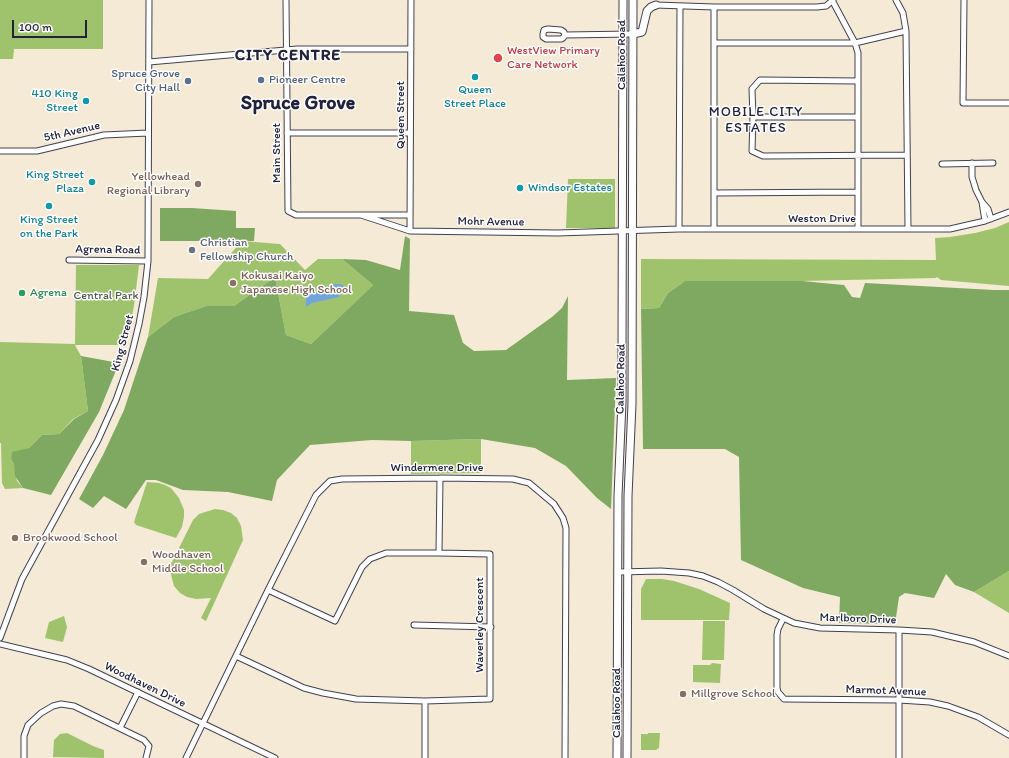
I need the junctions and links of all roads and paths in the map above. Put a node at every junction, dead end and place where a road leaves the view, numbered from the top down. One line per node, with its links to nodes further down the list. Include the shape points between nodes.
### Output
1 (148, 0): 22 (street, King Street)
2 (286, 0): 21 (street, Main Street)
3 (411, 0): 20 (street, Queen Street)
4 (623, 0): 16 (main road, Calahoo Road)
5 (633, 0): 17 (main road, Calahoo Road)
6 (833, 0): 12 (street, via 826,6 817,7); 19 (street)
7 (896, 0): 13 (street)
8 (902, 0): 13 (street)
9 (964, 0): 24 (street, via 963,103)
10 (656, 5): 11 (street); 17 (main road, via 647,11 642,32)
11 (680, 6): 12 (street); 45 (street)
12 (714, 7): 18 (street)
13 (900, 7): 14 (street)
14 (906, 31): 19 (street); 32 (street)
15 (565, 34): 16 (street)
16 (623, 34): 17 (street); 49 (main road, Calahoo Road)
17 (632, 34): 48 (main road, Calahoo Road)
18 (714, 43): 19 (street); 37 (street)
19 (855, 43): 23 (street, via 858,53)
20 (411, 49): 21 (street); 29 (street, Queen Street)
21 (287, 50): 22 (street); 28 (street, Main Street)
22 (149, 62): 27 (street, King Street)
23 (858, 81): 25 (street, via 760,80 752,89); 26 (street)
24 (1009, 103)
25 (753, 117): 26 (street); 31 (street, via 752,151 763,156)
26 (858, 117): 31 (street)
27 (148, 133): 30 (street, 5th Avenue, via 104,135 37,151); 51 (street, King Street)
28 (287, 133): 29 (street); 38 (street, Main Street)
29 (410, 133): 41 (street, Queen Street)
30 (0, 151)
31 (858, 155): 32 (street); 36 (street)
32 (907, 155): 46 (street)
33 (972, 163): 34 (street); 35 (street); 42 (street, via 972,177 976,190 988,209)
34 (993, 163)
35 (942, 164)
36 (858, 192): 37 (street); 44 (street)
37 (714, 193): 43 (street)
38 (287, 209): 40 (street, Mohr Avenue, via 296,215)
39 (1009, 212): 42 (street, Weston Drive)
40 (361, 215): 41 (street, Mohr Avenue); 47 (street, Mohr Avenue)
41 (410, 215): 47 (street, Queen Street)
42 (988, 220): 46 (street, Weston Drive, via 950,229)
43 (714, 229): 44 (street, Weston Drive); 45 (street, Weston Drive)
44 (858, 229): 46 (street, Weston Drive)
45 (679, 230): 48 (street, Weston Drive)
46 (908, 230)
47 (410, 231): 49 (street, Mohr Avenue)
48 (632, 231): 49 (street, Mohr Avenue); 55 (main road, Calahoo Road, via 632,404)
49 (622, 232): 54 (main road, Calahoo Road)
50 (69, 260): 51 (street, Agrena Road)
51 (148, 261): 61 (street, King Street, via 139,324 130,361 116,400 95,445 22,579)
52 (440, 478): 53 (street); 56 (street, Windermere Drive, via 342,479 330,482 316,495); 76 (street, Windermere Drive, via 513,479 529,483 554,504 563,518 566,528)
53 (439, 552): 56 (street, Waverley Crescent, via 386,553 370,559 362,567 335,621); 59 (street, Waverley Crescent, via 490,554)
54 (618, 572): 55 (street, Marlboro Drive); 77 (main road, Calahoo Road)
55 (628, 572): 57 (street, Marlboro Drive, via 678,572 703,576); 78 (main road, Calahoo Road)
56 (268, 590): 63 (street, Windermere Drive)
57 (783, 619): 60 (street, Marlboro Drive, via 820,628); 67 (street, Marmot Avenue, via 777,635 777,688 784,699)
58 (414, 625): 59 (street)
59 (491, 627): 66 (street, Waverley Crescent, via 490,699)
60 (899, 630): 64 (street, Marlboro Drive, via 952,636); 67 (street)
61 (0, 638)
62 (0, 644): 65 (street, Woodhaven Drive, via 78,664)
63 (236, 656): 66 (street, Waverley Crescent, via 304,688 322,693 356,699); 68 (street, Windermere Drive)
64 (1009, 656)
65 (138, 692): 68 (street, Woodhaven Drive); 69 (street)
66 (425, 700): 75 (street)
67 (899, 700): 70 (street, Marmot Avenue, via 930,702 963,711); 79 (street)
68 (202, 724): 73 (street, Windermere Drive); 74 (street, Woodhaven Drive)
69 (120, 728): 71 (street, via 74,706 53,706 28,725 24,736); 72 (street, via 146,742 149,748)
70 (1009, 735)
71 (24, 758)
72 (146, 758)
73 (186, 758)
74 (275, 758)
75 (425, 758)
76 (565, 758)
77 (617, 758)
78 (627, 758)
79 (899, 758)

